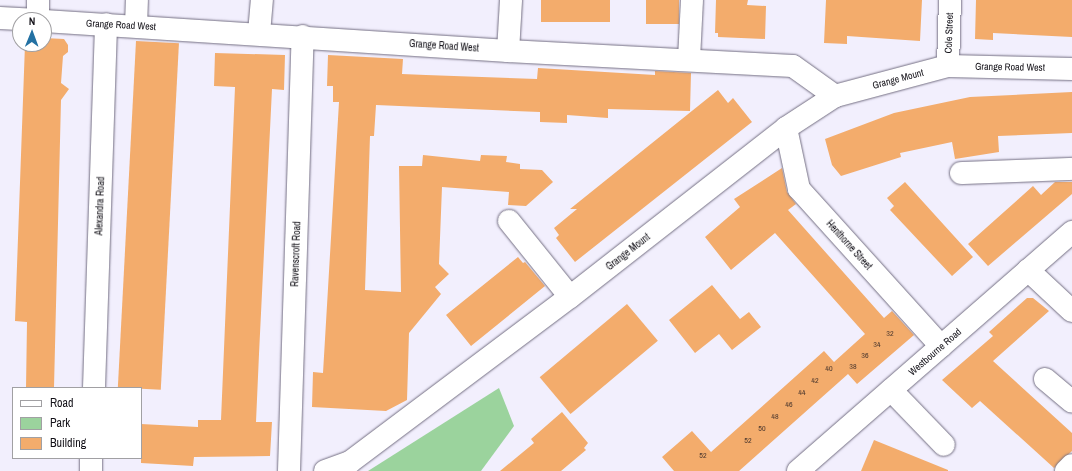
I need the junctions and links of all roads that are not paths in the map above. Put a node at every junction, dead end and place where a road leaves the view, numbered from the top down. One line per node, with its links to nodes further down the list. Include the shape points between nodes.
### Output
1 (38, 0): 7 (street)
2 (137, 0): 12 (street)
3 (262, 0): 13 (street)
4 (511, 0): 15 (street)
5 (692, 0): 16 (street)
6 (950, 0): 17 (street, Cole Street)
7 (38, 12)
8 (0, 18): 9 (street)
9 (12, 19)
10 (52, 21): 11 (street, Grange Road West)
11 (106, 24): 12 (street, Grange Road West); 30 (street, Alexandra Road)
12 (136, 26): 13 (street, Grange Road West)
13 (259, 33): 14 (street, Grange Road West)
14 (303, 36): 15 (street, Grange Road West); 37 (street, Ravenscroft Road)
15 (508, 51): 16 (street, Grange Road West)
16 (689, 59): 19 (street, Grange Road West, via 793,66)
17 (948, 66): 18 (street, Grange Road West); 19 (street, Grange Mount)
18 (1072, 69)
19 (835, 96): 20 (street, Grange Mount)
20 (786, 128): 26 (street, Grange Mount); 28 (street, Henthorne Street, via 799,189)
21 (1072, 169): 22 (street)
22 (961, 173)
23 (509, 221): 26 (street)
24 (1072, 232): 25 (street, Westbourne Road)
25 (1028, 270): 27 (street); 28 (street, Westbourne Road)
26 (570, 297): 38 (street, Grange Mount, via 350,462)
27 (1072, 311)
28 (941, 346): 31 (street, Westbourne Road)
29 (1045, 379): 32 (street)
30 (94, 387)
31 (891, 390): 33 (street); 39 (street, Westbourne Road)
32 (1072, 402)
33 (944, 445)
34 (91, 459): 36 (street)
35 (1072, 464): 40 (street)
36 (91, 471)
37 (289, 471)
38 (325, 471)
39 (798, 471)
40 (1066, 471)

